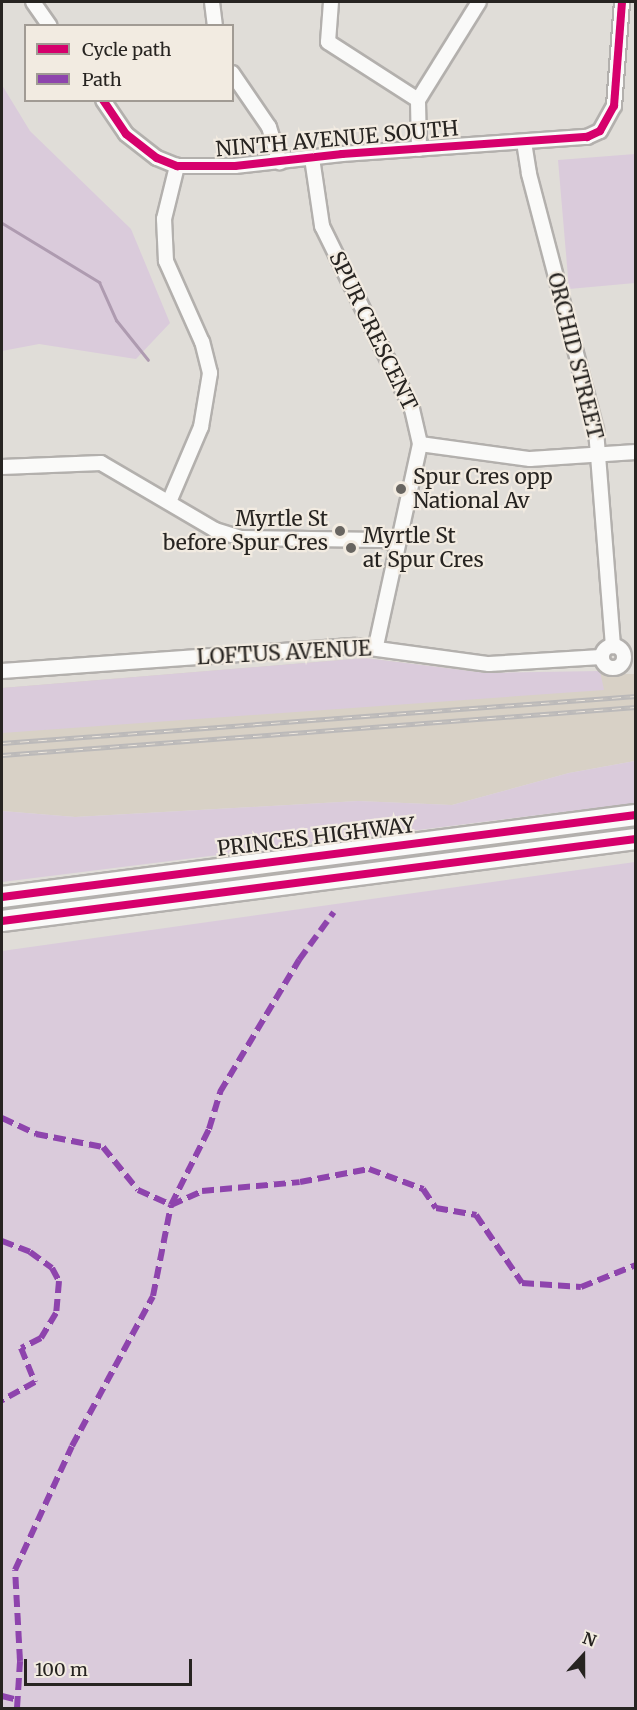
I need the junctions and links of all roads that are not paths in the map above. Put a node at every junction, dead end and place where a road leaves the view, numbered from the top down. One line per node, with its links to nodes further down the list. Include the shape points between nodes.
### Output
1 (33, 2): 6 (street)
2 (212, 2): 7 (street)
3 (331, 2): 9 (street, via 328,42)
4 (480, 2): 9 (street)
5 (622, 2): 11 (street, NINTH AVENUE SOUTH, via 614,106 600,131 587,137)
6 (49, 24)
7 (215, 24)
8 (234, 76): 14 (street, via 269,127)
9 (418, 100): 12 (street)
10 (104, 102): 15 (street, NINTH AVENUE SOUTH, via 126,134 158,158)
11 (524, 142): 12 (street, NINTH AVENUE SOUTH); 18 (street, ORCHID STREET, via 596,430)
12 (419, 149): 13 (street, NINTH AVENUE SOUTH)
13 (312, 158): 14 (street, NINTH AVENUE SOUTH); 16 (street, SPUR CRESCENT, via 322,226 412,409)
14 (280, 162): 15 (street, NINTH AVENUE SOUTH)
15 (177, 166): 20 (street, via 164,219 166,261 202,342 210,373 201,426)
16 (420, 444): 18 (street, via 515,458); 21 (street, SPUR CRESCENT)
17 (636, 452): 18 (street)
18 (598, 454): 23 (street, ORCHID STREET)
19 (2, 467): 20 (street, via 101,463)
20 (169, 502): 21 (street, via 215,530 241,538)
21 (396, 543): 22 (street, SPUR CRESCENT)
22 (376, 646): 24 (street, LOFTUS AVENUE, via 489,664); 25 (street, LOFTUS AVENUE)
23 (624, 652): 24 (street, via 606,648); 24 (street, via 622,663 613,668 606,667)
24 (601, 657)
25 (2, 671)
26 (636, 815): 28 (highway, PRINCES HIGHWAY)
27 (636, 838): 29 (highway, PRINCES HIGHWAY)
28 (2, 897)
29 (2, 921)

